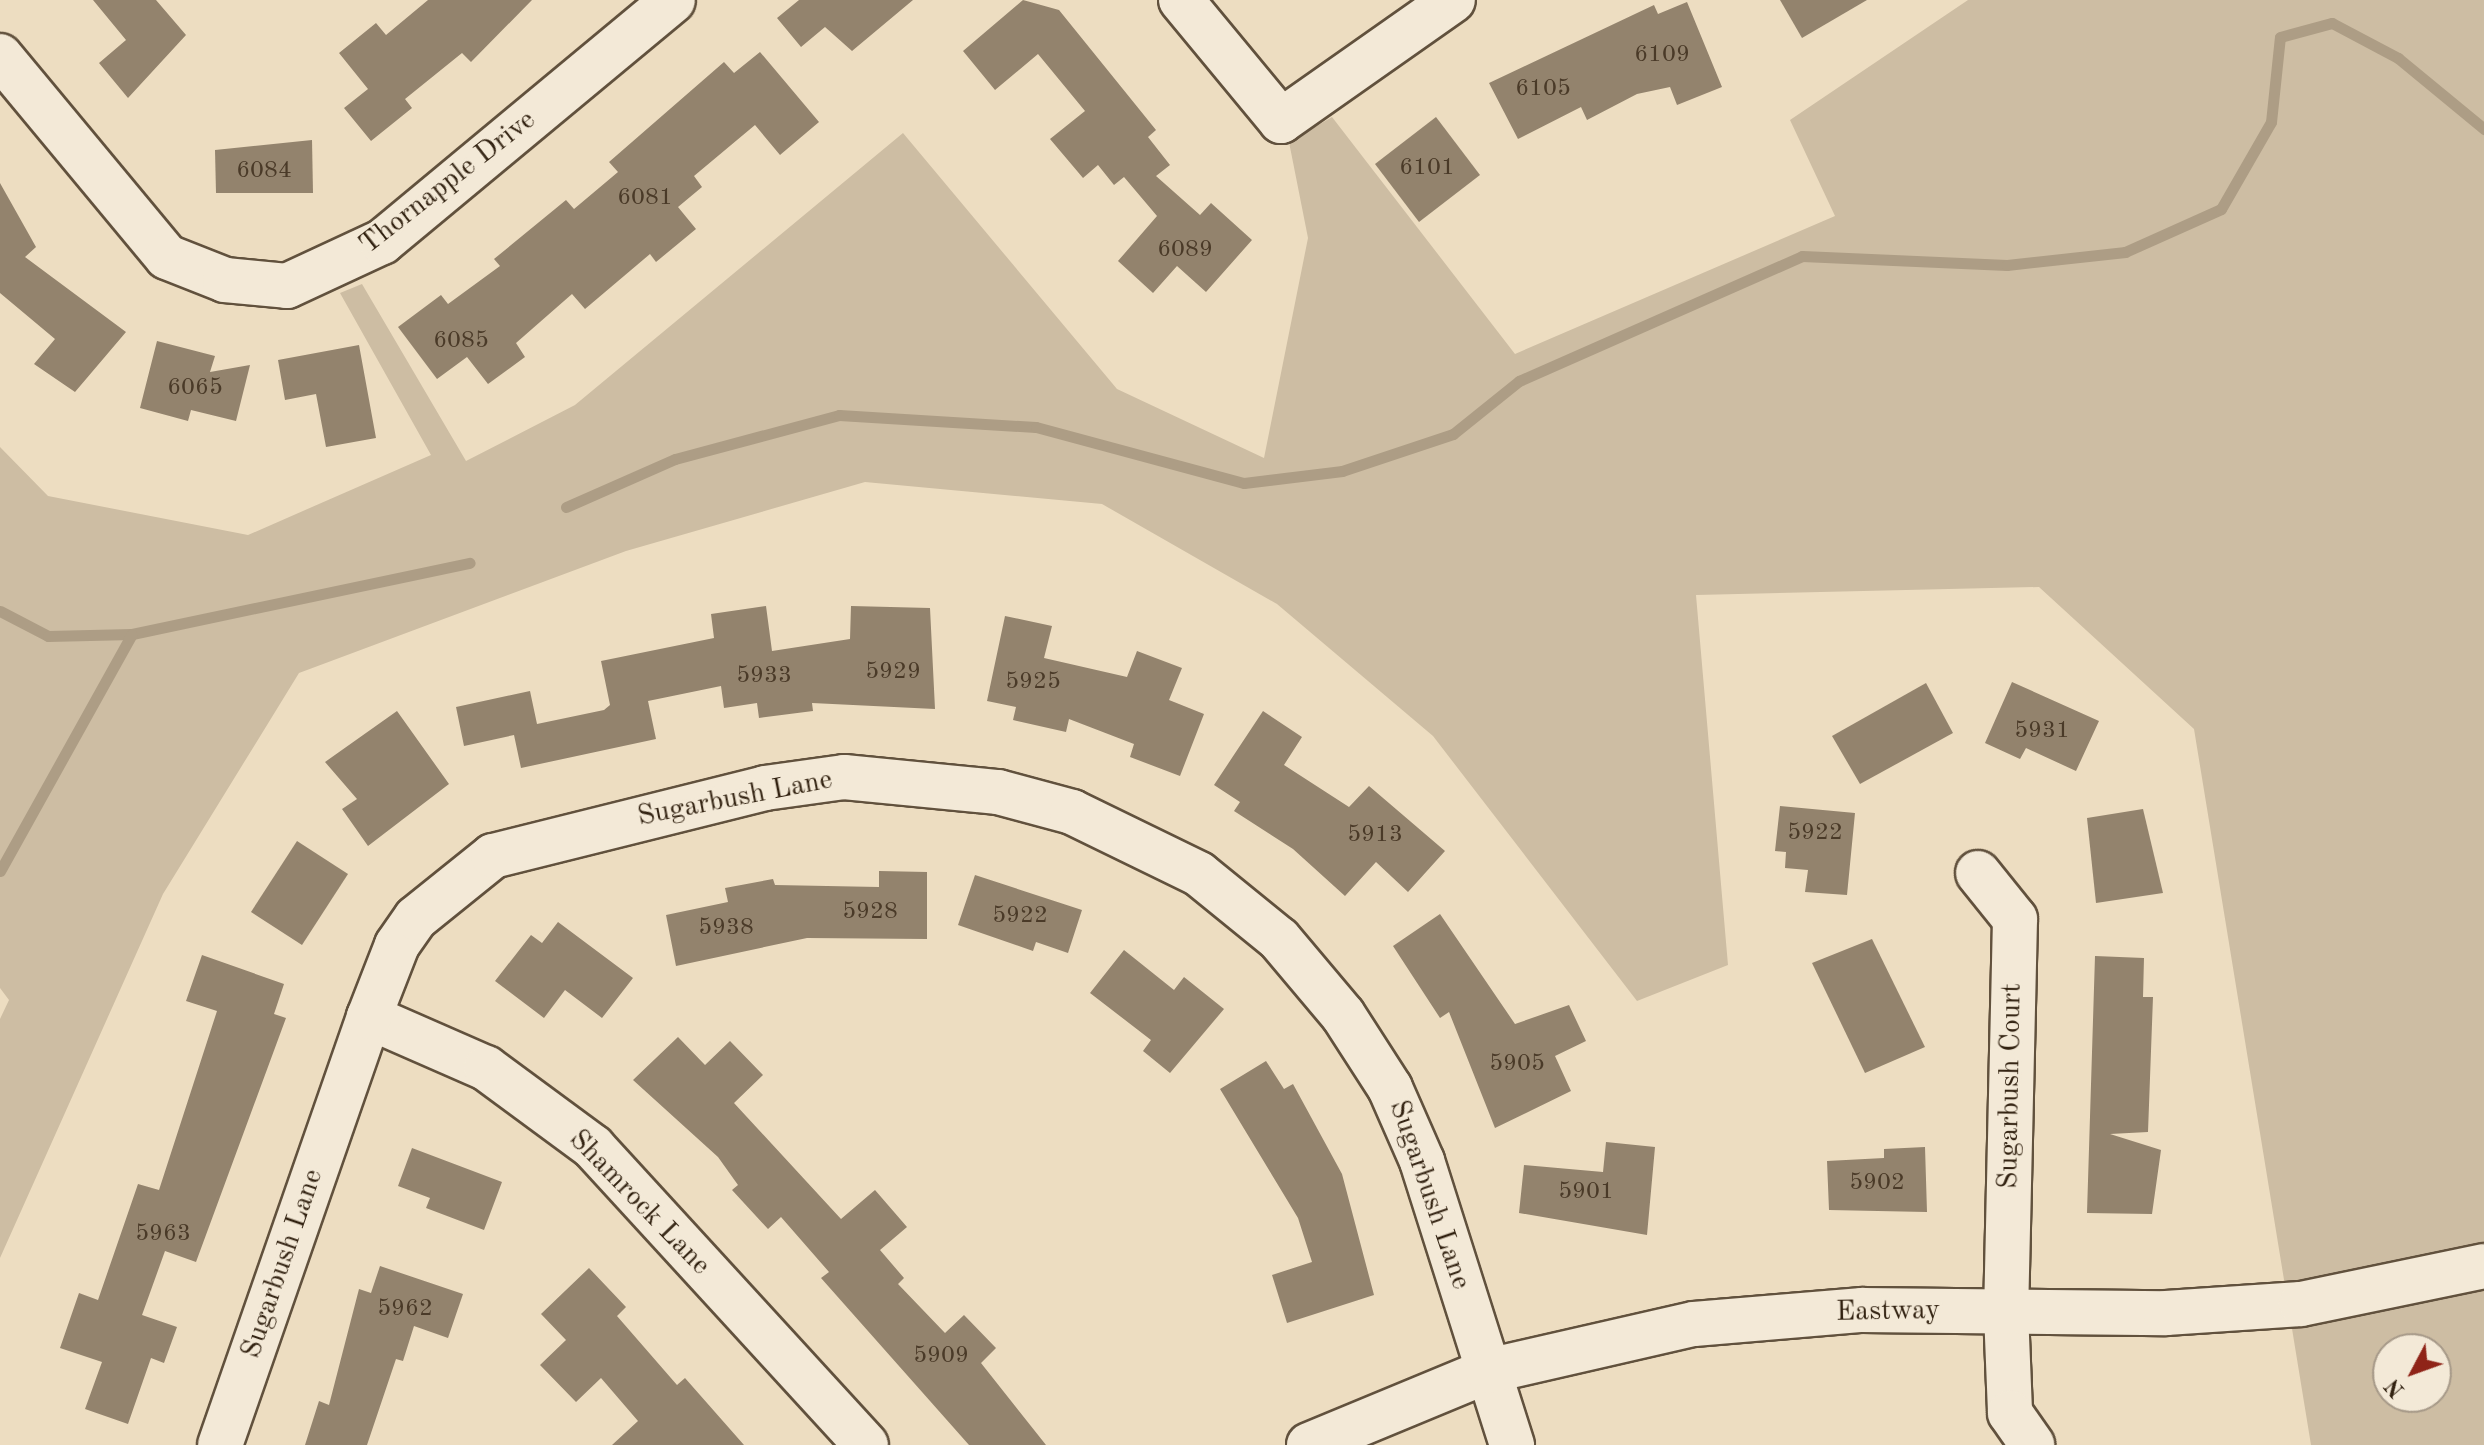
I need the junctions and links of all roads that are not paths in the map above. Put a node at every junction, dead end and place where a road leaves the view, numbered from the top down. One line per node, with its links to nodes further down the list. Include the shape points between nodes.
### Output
1 (673, 0): 4 (street, Thornapple Drive, via 382,242 287,286 225,280 167,257)
2 (1181, 0): 3 (street, via 1281,121)
3 (1453, 0)
4 (0, 56)
5 (1978, 873): 8 (street, Sugarbush Court, via 2015,919)
6 (369, 1017): 9 (street, Sugarbush Lane, via 397,945 449,885 493,856 551,839 844,777 982,790 1072,812 1199,874 1279,939 1343,1015 1390,1088 1422,1161); 10 (street, Sugarbush Lane); 11 (street, Shamrock Lane, via 486,1068 593,1147)
7 (2484, 1266): 8 (street, Eastway, via 2301,1304)
8 (2006, 1312): 9 (street, Eastway, via 1862,1310 1694,1324); 14 (street, via 2010,1413)
9 (1488, 1371): 12 (street, Eastway); 13 (street, Sugarbush Lane)
10 (220, 1445)
11 (866, 1445)
12 (1309, 1445)
13 (1512, 1445)
14 (2032, 1445)

